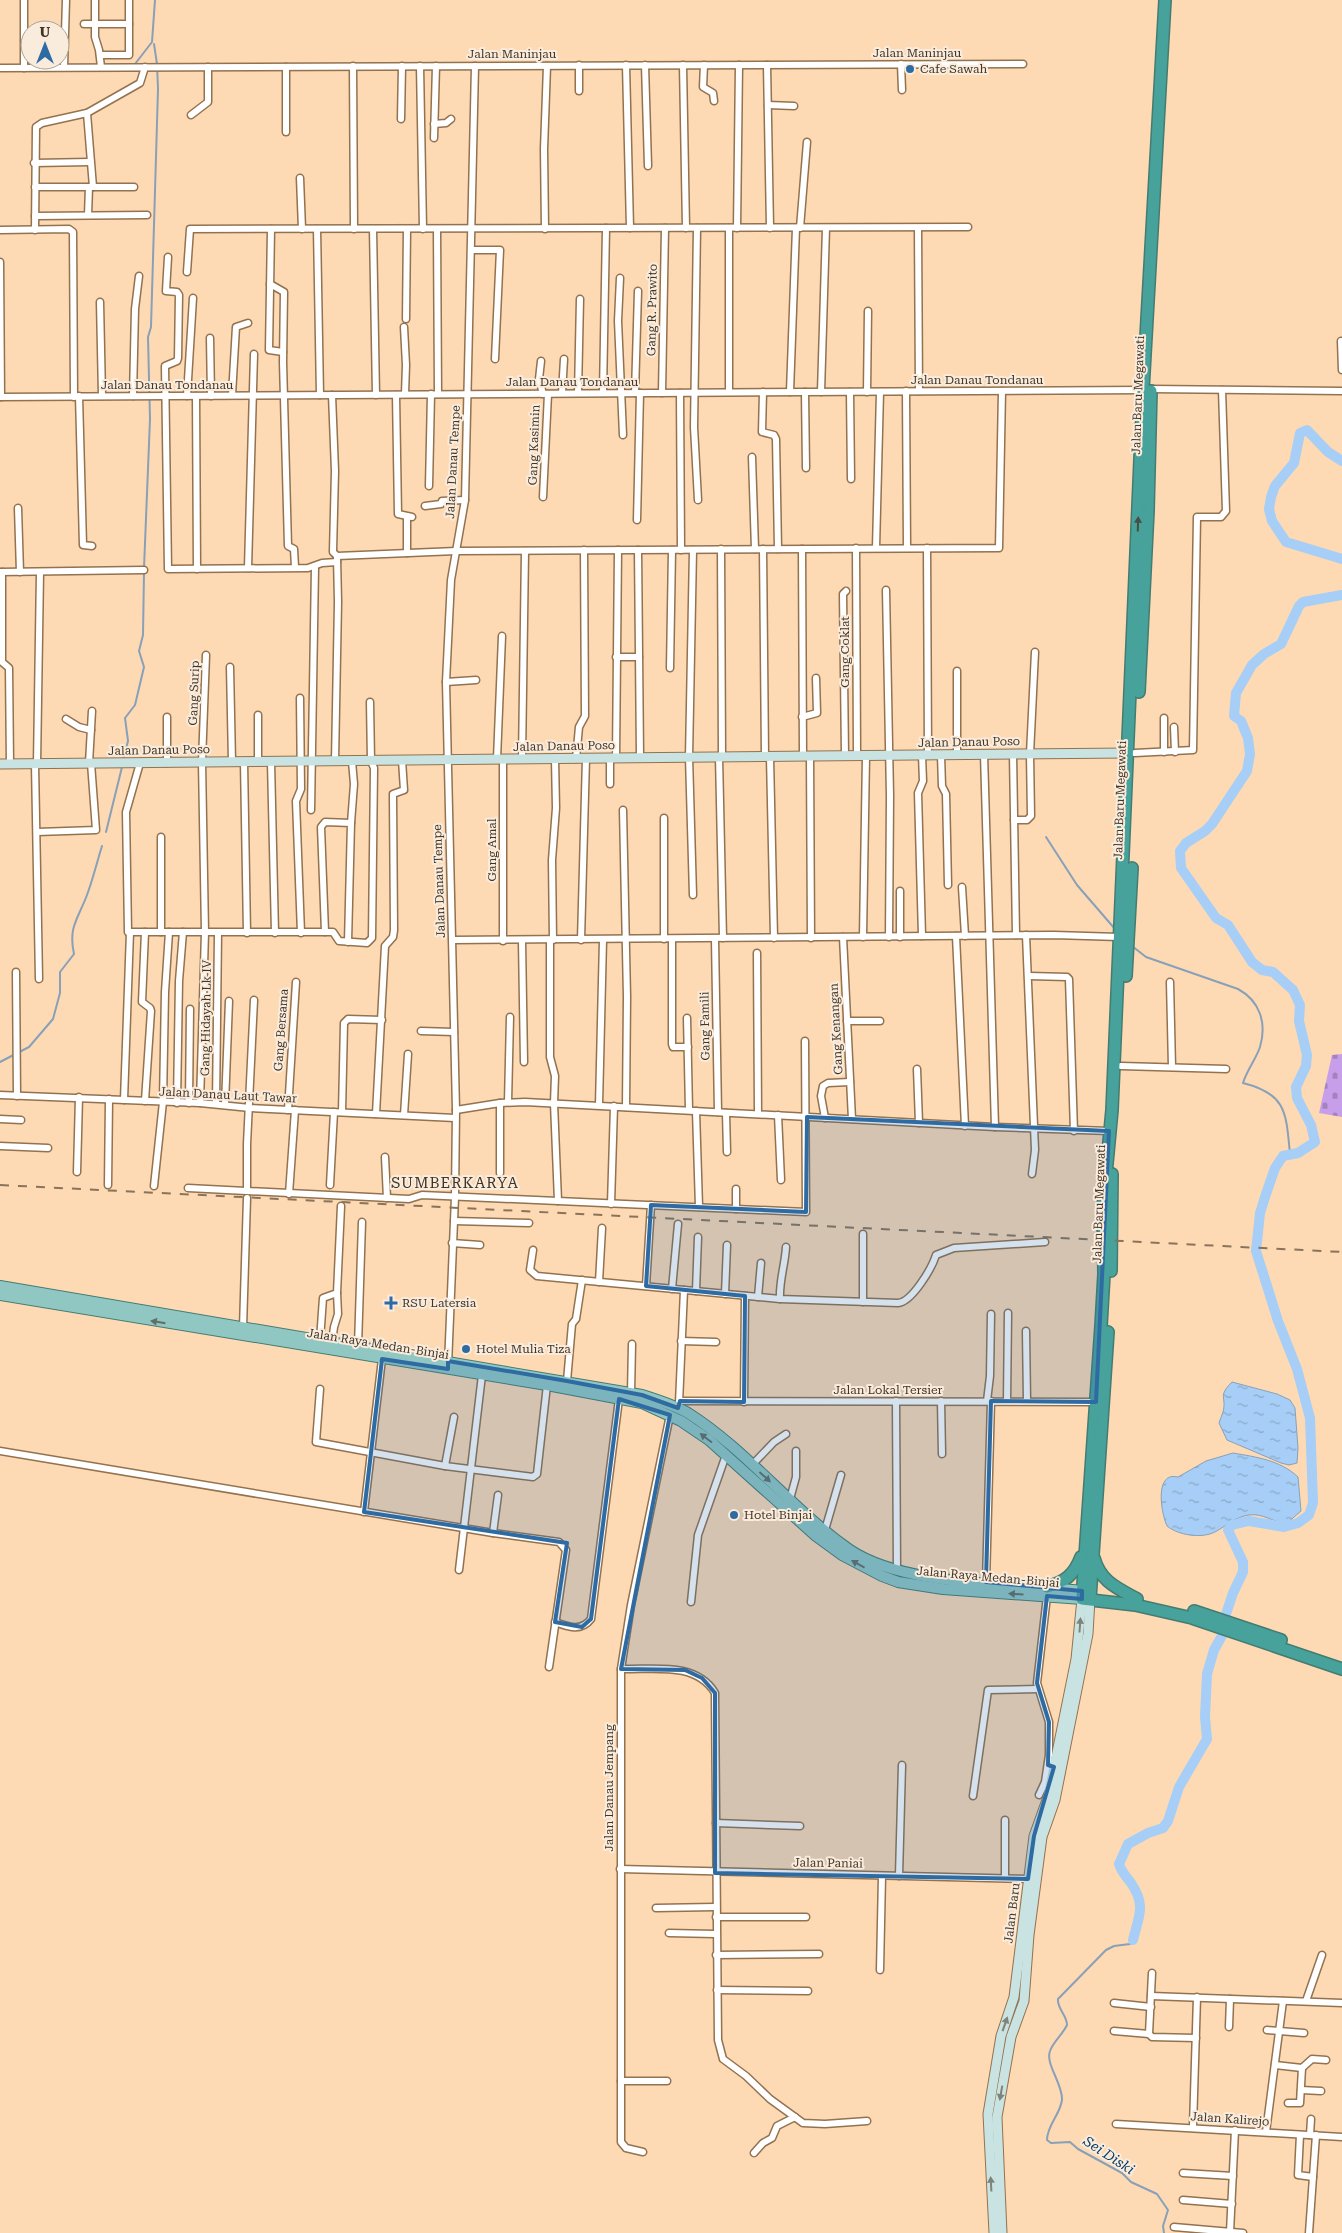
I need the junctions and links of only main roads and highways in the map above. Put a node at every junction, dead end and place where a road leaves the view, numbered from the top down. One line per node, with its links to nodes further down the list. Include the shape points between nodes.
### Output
1 (1165, 0): 3 (highway, Jalan Baru Megawati)
2 (1170, 0): 3 (highway, Jalan Baru Megawati)
3 (1153, 283): 4 (highway, Jalan Baru Megawati)
4 (1122, 936): 8 (highway, Jalan Baru Megawati, via 1121,1066); 8 (highway, Jalan Baru Megawati, via 1112,1110 1102,1206 1104,1274)
5 (0, 1286): 7 (main road, Jalan Raya Medan-Binjai, via 358,1346)
6 (0, 1295): 7 (main road, Jalan Raya Medan-Binjai, one-way to 6, via 382,1359)
7 (448, 1365): 9 (main road, Jalan Raya Medan-Binjai, via 482,1375); 9 (main road, Jalan Raya Medan-Binjai, via 632,1393)
8 (1099, 1398): 10 (highway, Jalan Baru Megawati)
9 (676, 1408): 11 (main road, Jalan Raya Medan-Binjai, one-way to 11, via 717,1434 851,1550 897,1571); 11 (main road, Jalan Raya Medan-Binjai, one-way to 9, via 943,1589 882,1576 842,1555 816,1536)
10 (1088, 1550): 11 (highway, via 1073,1574); 12 (highway, Jalan Baru Megawati); 13 (highway, via 1105,1580)
11 (1047, 1592): 12 (main road, Jalan Raya Medan-Binjai)
12 (1086, 1595): 13 (highway, Jalan Raya Medan-Binjai); 14 (highway, Jalan Raya Medan-Binjai)
13 (1137, 1599): 14 (highway, Jalan Raya Medan-Binjai)
14 (1208, 1619): 15 (highway, Jalan Raya Medan-Binjai)
15 (1253, 1634): 16 (highway, Jalan Raya Medan-Binjai); 17 (highway, Jalan Raya Medan-Binjai)
16 (1342, 1663)
17 (1342, 1669)

